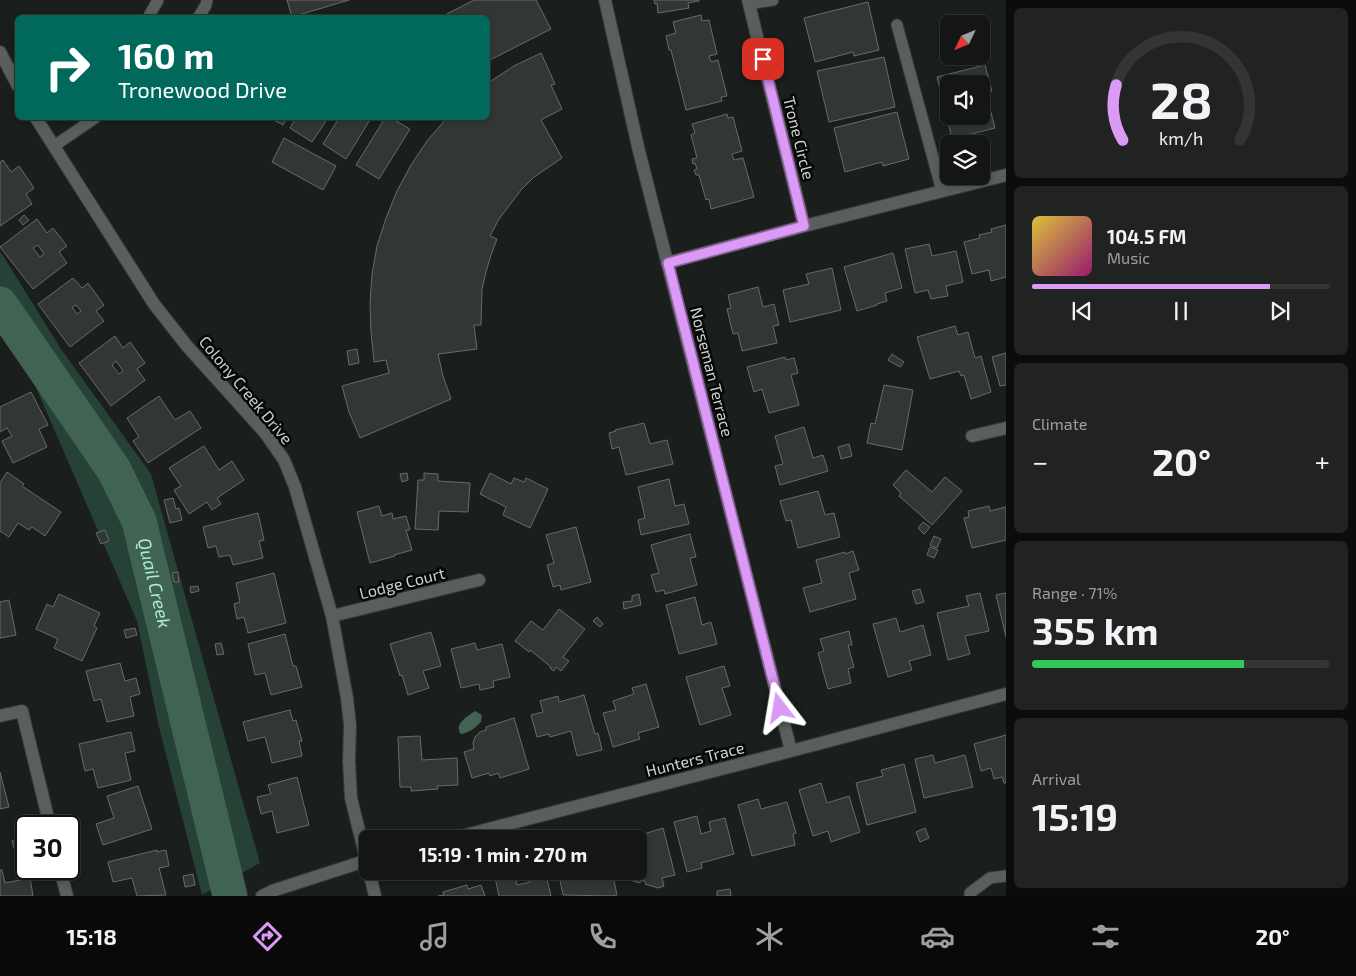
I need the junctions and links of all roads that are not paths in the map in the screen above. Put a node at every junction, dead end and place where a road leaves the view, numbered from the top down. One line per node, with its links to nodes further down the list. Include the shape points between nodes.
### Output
1 (158, 0): 6 (lane)
2 (207, 0): 7 (lane)
3 (605, 0): 17 (street, Norseman Terrace)
4 (773, 0): 5 (lane)
5 (749, 2): 16 (street, Trone Circle)
6 (150, 15)
7 (200, 15)
8 (897, 26): 15 (lane)
9 (0, 52): 10 (street)
10 (15, 80)
11 (37, 120): 13 (street, Colony Creek Drive)
12 (92, 120): 13 (lane)
13 (54, 146): 21 (street, Colony Creek Drive, via 154,304 266,434 284,460 295,487)
14 (1006, 175): 15 (street)
15 (942, 191): 16 (street)
16 (804, 226): 17 (street)
17 (668, 263): 24 (street, Norseman Terrace)
18 (1006, 428): 19 (street)
19 (972, 436)
20 (479, 580): 21 (street, Lodge Court)
21 (332, 616): 27 (street, Colony Creek Drive, via 347,698 351,798)
22 (1006, 694): 24 (street, Hunters Trace)
23 (0, 716): 25 (street, via 22,711)
24 (791, 751): 26 (street, Hunters Trace)
25 (47, 815)
26 (485, 830)
27 (359, 832)
28 (359, 867): 32 (street)
29 (1006, 876): 35 (lane, via 990,878)
30 (63, 880): 33 (street)
31 (371, 880): 34 (street, Colony Creek Drive)
32 (267, 893)
33 (67, 896)
34 (375, 896)
35 (970, 896)

